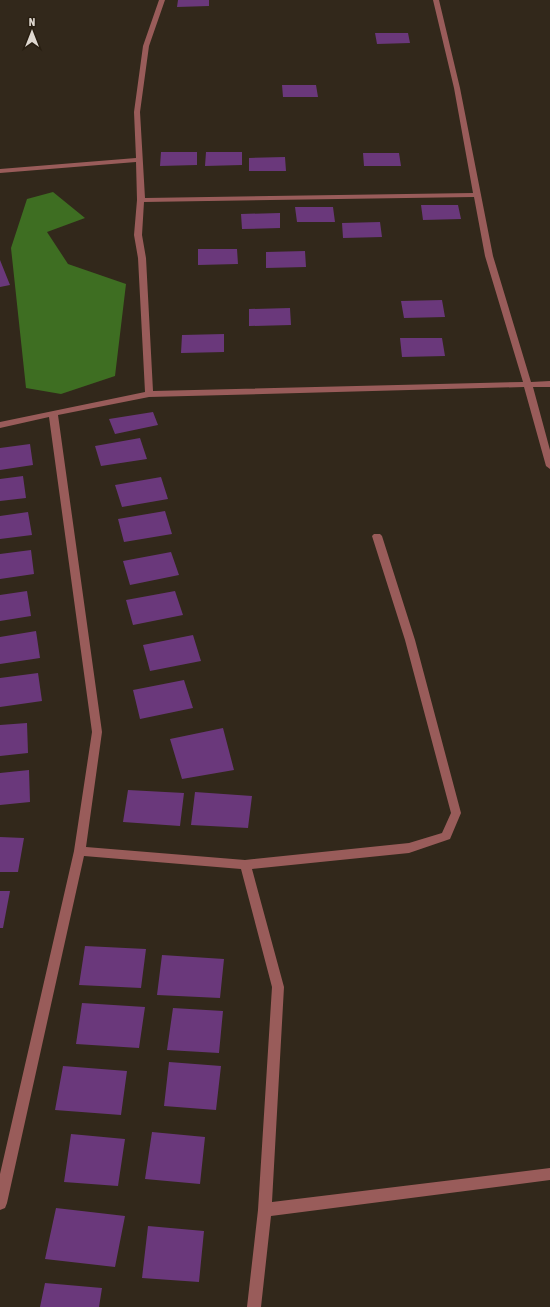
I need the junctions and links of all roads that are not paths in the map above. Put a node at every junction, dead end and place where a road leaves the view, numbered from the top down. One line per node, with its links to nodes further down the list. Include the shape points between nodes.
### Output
1 (162, 0): 3 (street, via 146,46 137,112)
2 (436, 0): 5 (street, via 457,88)
3 (139, 160): 4 (street); 6 (street)
4 (0, 171)
5 (476, 195): 6 (street); 8 (street, via 489,256)
6 (141, 200): 9 (street, via 138,235 142,258)
7 (550, 384): 8 (street)
8 (528, 385): 9 (street); 12 (street)
9 (149, 394): 10 (street)
10 (53, 412): 11 (street); 14 (street, via 97,732)
11 (0, 425)
12 (550, 466)
13 (377, 536): 15 (street, via 412,648 456,812 446,836 409,848)
14 (80, 851): 15 (street); 17 (street)
15 (245, 865): 18 (street, via 278,988)
16 (550, 1174): 18 (street)
17 (0, 1203)
18 (265, 1210): 19 (street)
19 (254, 1307)

